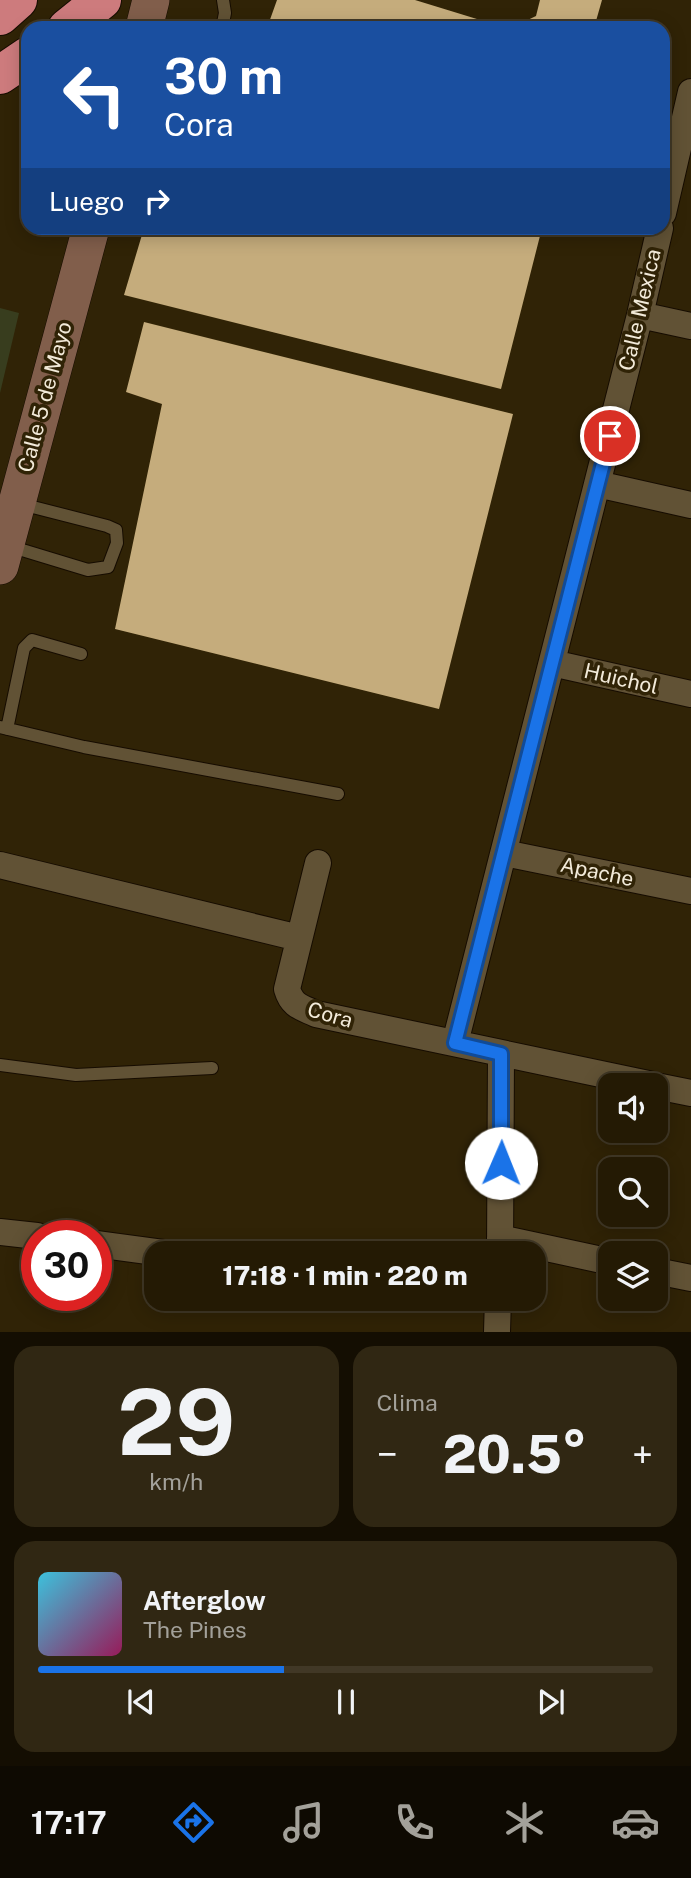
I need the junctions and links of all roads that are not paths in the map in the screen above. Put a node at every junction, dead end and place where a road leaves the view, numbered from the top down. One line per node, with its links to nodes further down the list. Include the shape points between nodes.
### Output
1 (18, 0): 5 (highway)
2 (102, 0): 6 (highway)
3 (151, 0): 7 (street)
4 (223, 0): 8 (lane)
5 (0, 16)
6 (76, 21)
7 (146, 21)
8 (223, 21)
9 (21, 61): 10 (highway)
10 (0, 75)
11 (691, 92): 12 (street)
12 (686, 137): 13 (street)
13 (670, 190)
14 (89, 235): 19 (street, Calle 5 de Mayo)
15 (658, 235): 16 (street, Calle Mexica)
16 (640, 315): 17 (street); 18 (street, Calle Mexica)
17 (691, 326)
18 (597, 485): 20 (street); 23 (street, Calle Mexica)
19 (16, 491): 21 (street, Calle 5 de Mayo); 21 (lane, via 116,530 117,543 108,567 99,570)
20 (691, 505)
21 (3, 556)
22 (80, 654): 25 (lane, via 32,640 24,648)
23 (552, 663): 24 (street, Huichol); 27 (street, Calle Mexica)
24 (691, 694)
25 (4, 728): 26 (lane)
26 (338, 794)
27 (504, 853): 30 (street, Apache); 32 (street, Calle Mexica)
28 (317, 863): 31 (street, Cora)
29 (0, 865): 31 (street)
30 (691, 891)
31 (299, 938): 32 (street, Cora, via 287,989 301,1008)
32 (455, 1043): 33 (street, Cora)
33 (501, 1054): 36 (street, Cora); 41 (street)
34 (0, 1065): 35 (lane, via 76,1075)
35 (212, 1068)
36 (598, 1074)
37 (668, 1088): 38 (street, Cora)
38 (691, 1093)
39 (0, 1231): 40 (street)
40 (21, 1234)
41 (500, 1241)
42 (112, 1246): 43 (street)
43 (144, 1250)
44 (546, 1253): 45 (street)
45 (598, 1260)
46 (668, 1273): 47 (street)
47 (691, 1278)
48 (498, 1311): 49 (street)
49 (497, 1332)

